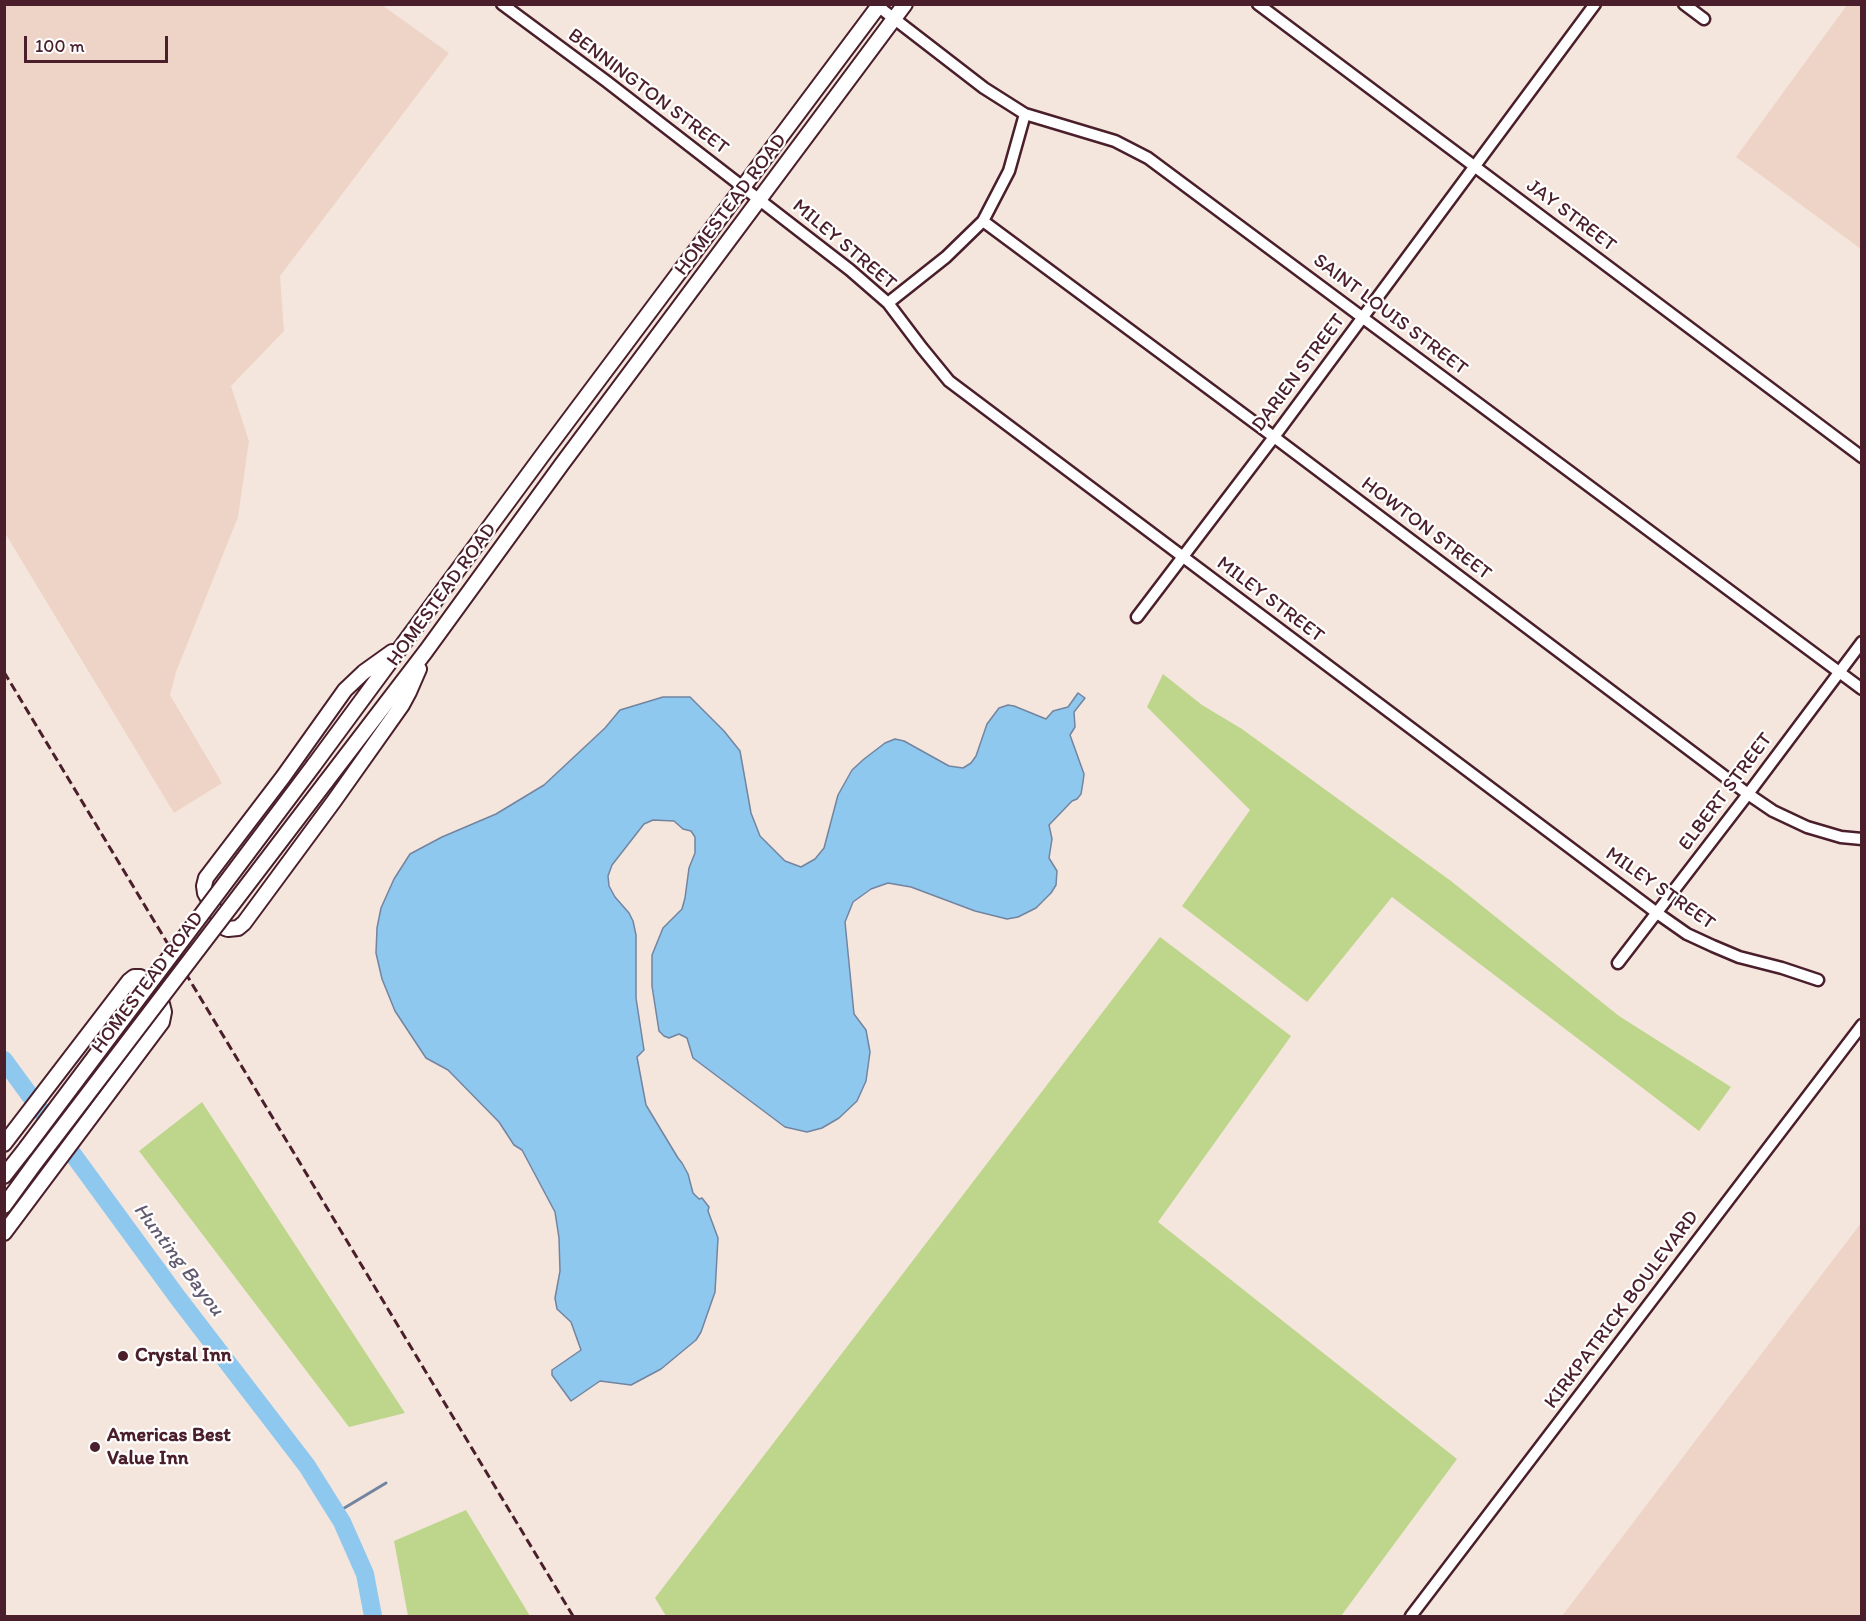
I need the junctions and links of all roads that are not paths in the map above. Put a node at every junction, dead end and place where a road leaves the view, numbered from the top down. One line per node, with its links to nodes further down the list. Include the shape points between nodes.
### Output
1 (502, 4): 11 (street, BENNINGTON STREET)
2 (905, 4): 7 (main road, HOMESTEAD ROAD)
3 (1258, 4): 10 (street, JAY STREET)
4 (1596, 4): 10 (street, DARIEN STREET)
5 (1684, 4): 8 (street)
6 (879, 6): 7 (street, SAINT LOUIS STREET); 11 (main road, HOMESTEAD ROAD)
7 (895, 19): 9 (street, SAINT LOUIS STREET, via 984,88); 12 (main road, HOMESTEAD ROAD)
8 (1704, 19)
9 (1026, 114): 13 (street, via 1009,171); 15 (street, SAINT LOUIS STREET, via 1115,141 1148,158)
10 (1474, 166): 15 (street, DARIEN STREET); 17 (street, JAY STREET)
11 (743, 187): 12 (street, MILEY STREET); 21 (main road, HOMESTEAD ROAD)
12 (760, 199): 14 (street, MILEY STREET); 22 (main road, HOMESTEAD ROAD)
13 (983, 221): 14 (street, via 946,257); 16 (street, HOWTON STREET)
14 (888, 303): 18 (street, MILEY STREET, via 949,381)
15 (1363, 317): 16 (street, DARIEN STREET); 23 (street, SAINT LOUIS STREET)
16 (1274, 437): 18 (street, DARIEN STREET); 25 (street, HOWTON STREET)
17 (1862, 457)
18 (1183, 557): 19 (street, DARIEN STREET); 27 (street, MILEY STREET)
19 (1137, 617)
20 (1862, 642): 23 (street, ELBERT STREET)
21 (402, 645): 22 (main road, via 350,685 206,878 205,893 225,928 238,928 244,923 334,801 405,699); 32 (main road, HOMESTEAD ROAD, bridge)
22 (426, 651): 33 (main road, HOMESTEAD ROAD, bridge)
23 (1839, 673): 24 (street, SAINT LOUIS STREET); 25 (street, ELBERT STREET)
24 (1862, 689)
25 (1748, 794): 26 (street, HOWTON STREET, via 1807,827); 27 (street, ELBERT STREET)
26 (1862, 839)
27 (1657, 913): 28 (street, ELBERT STREET); 29 (street, MILEY STREET, via 1687,934 1738,957)
28 (1618, 963)
29 (1818, 980)
30 (1862, 1026): 35 (street, KIRKPATRICK BOULEVARD)
31 (7, 1140): 34 (main road, via 129,981 134,977 145,980 162,1004 162,1022)
32 (4, 1176)
33 (4, 1206)
34 (4, 1233)
35 (1411, 1617)

